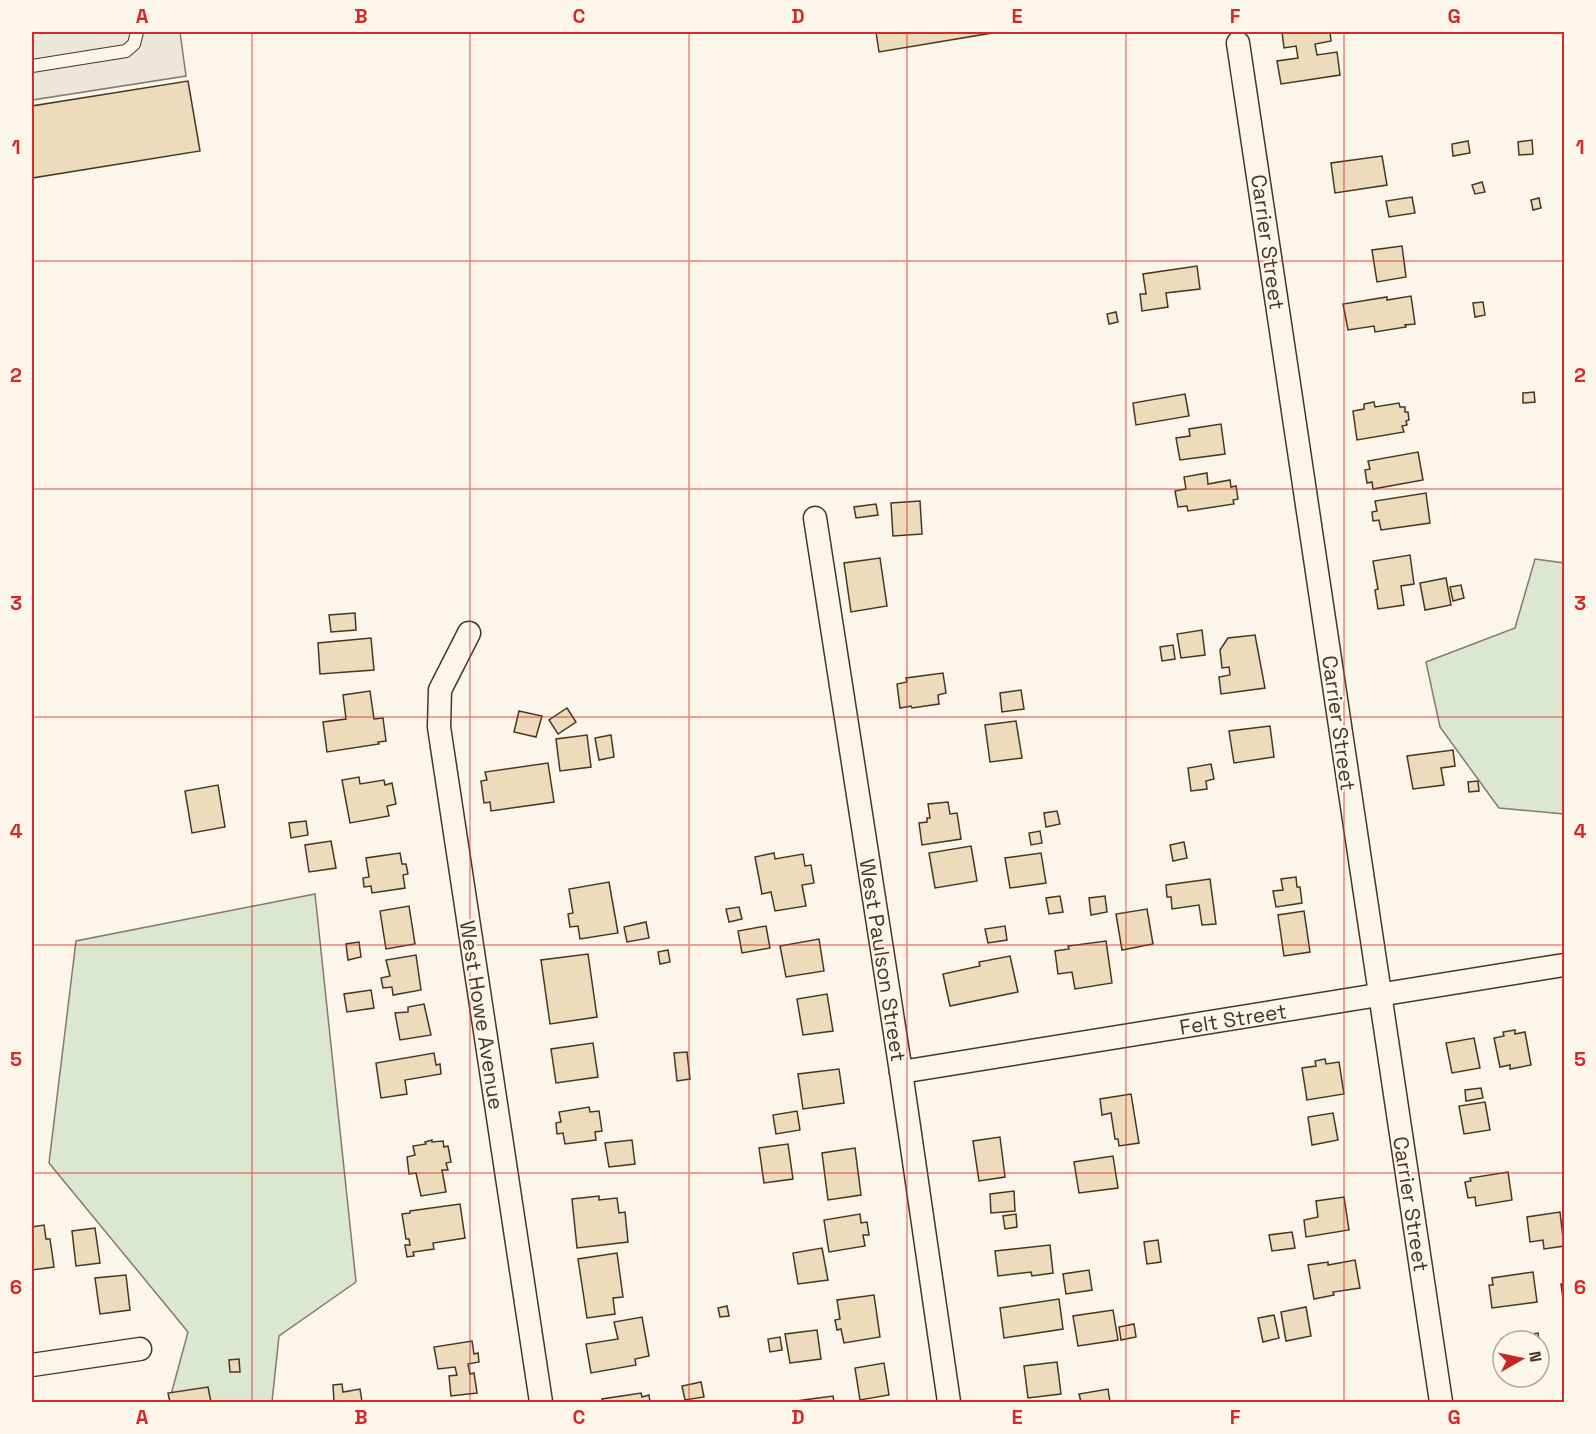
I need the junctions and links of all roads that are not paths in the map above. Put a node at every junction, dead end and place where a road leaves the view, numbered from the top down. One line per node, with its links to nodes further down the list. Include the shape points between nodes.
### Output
1 (137, 32): 3 (lane, via 134,44 126,51)
2 (1238, 43): 7 (street, Carrier Street)
3 (32, 66)
4 (815, 518): 8 (street, West Paulson Street)
5 (469, 633): 11 (street, West Howe Avenue, via 440,690 439,727)
6 (1564, 965): 7 (street, Felt Street)
7 (1380, 996): 8 (street, Felt Street); 13 (street, Carrier Street)
8 (901, 1072): 12 (street, West Paulson Street)
9 (140, 1349): 10 (street)
10 (32, 1365)
11 (541, 1402)
12 (949, 1402)
13 (1441, 1402)

